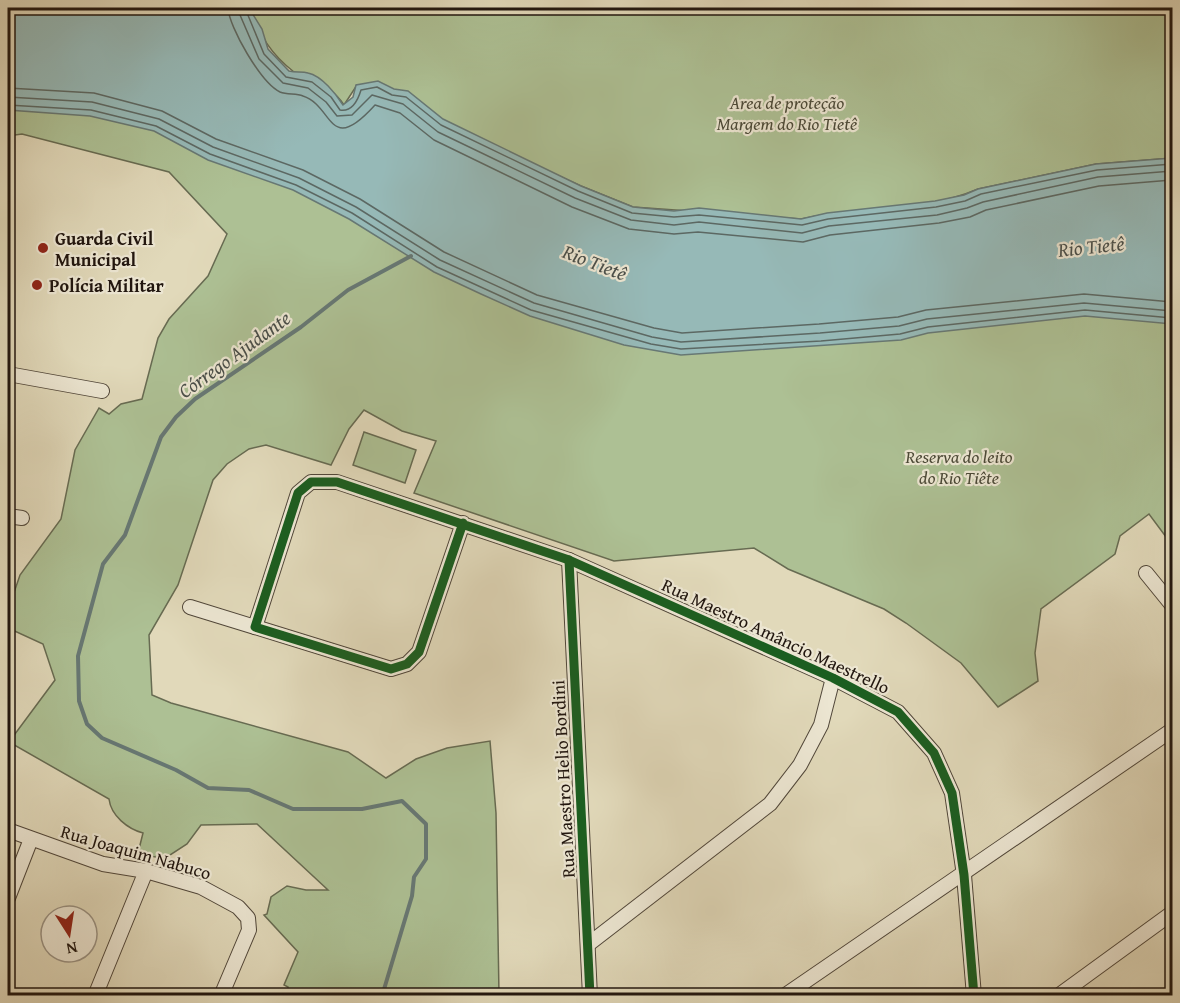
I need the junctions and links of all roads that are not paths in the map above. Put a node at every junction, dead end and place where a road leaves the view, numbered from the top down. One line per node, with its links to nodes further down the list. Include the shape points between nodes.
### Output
1 (8, 374): 2 (street)
2 (102, 391)
3 (8, 516): 4 (street)
4 (22, 518)
5 (463, 523): 6 (street, Rua Maestro Amâncio Maestrello); 10 (street, via 419,652 407,664 391,669); 10 (street, Rua Maestro Amâncio Maestrello, via 337,482 311,482 298,493)
6 (569, 560): 11 (street, Rua Maestro Amâncio Maestrello); 19 (street, Rua Maestro Helio Bordini)
7 (1146, 573): 8 (street)
8 (1173, 605)
9 (190, 607): 10 (street)
10 (255, 627)
11 (833, 678): 16 (street, Rua Maestro Amâncio Maestrello, via 898,712 934,753 952,794); 19 (street, via 821,725 800,765 770,804)
12 (1173, 730): 16 (street)
13 (8, 830): 14 (street, Rua Joaquim Nabuco)
14 (31, 839): 15 (street, Rua Joaquim Nabuco, via 103,864); 17 (street)
15 (146, 871): 21 (street); 22 (street, Rua Joaquim Nabuco, via 201,887 238,906 248,918 249,930)
16 (964, 875): 20 (street, Rua Maestro Amâncio Maestrello); 24 (street)
17 (8, 898)
18 (1173, 913): 25 (street)
19 (590, 943): 23 (street, Rua Maestro Helio Bordini)
20 (975, 994)
21 (95, 996)
22 (221, 996)
23 (590, 996)
24 (784, 996)
25 (1058, 996)

